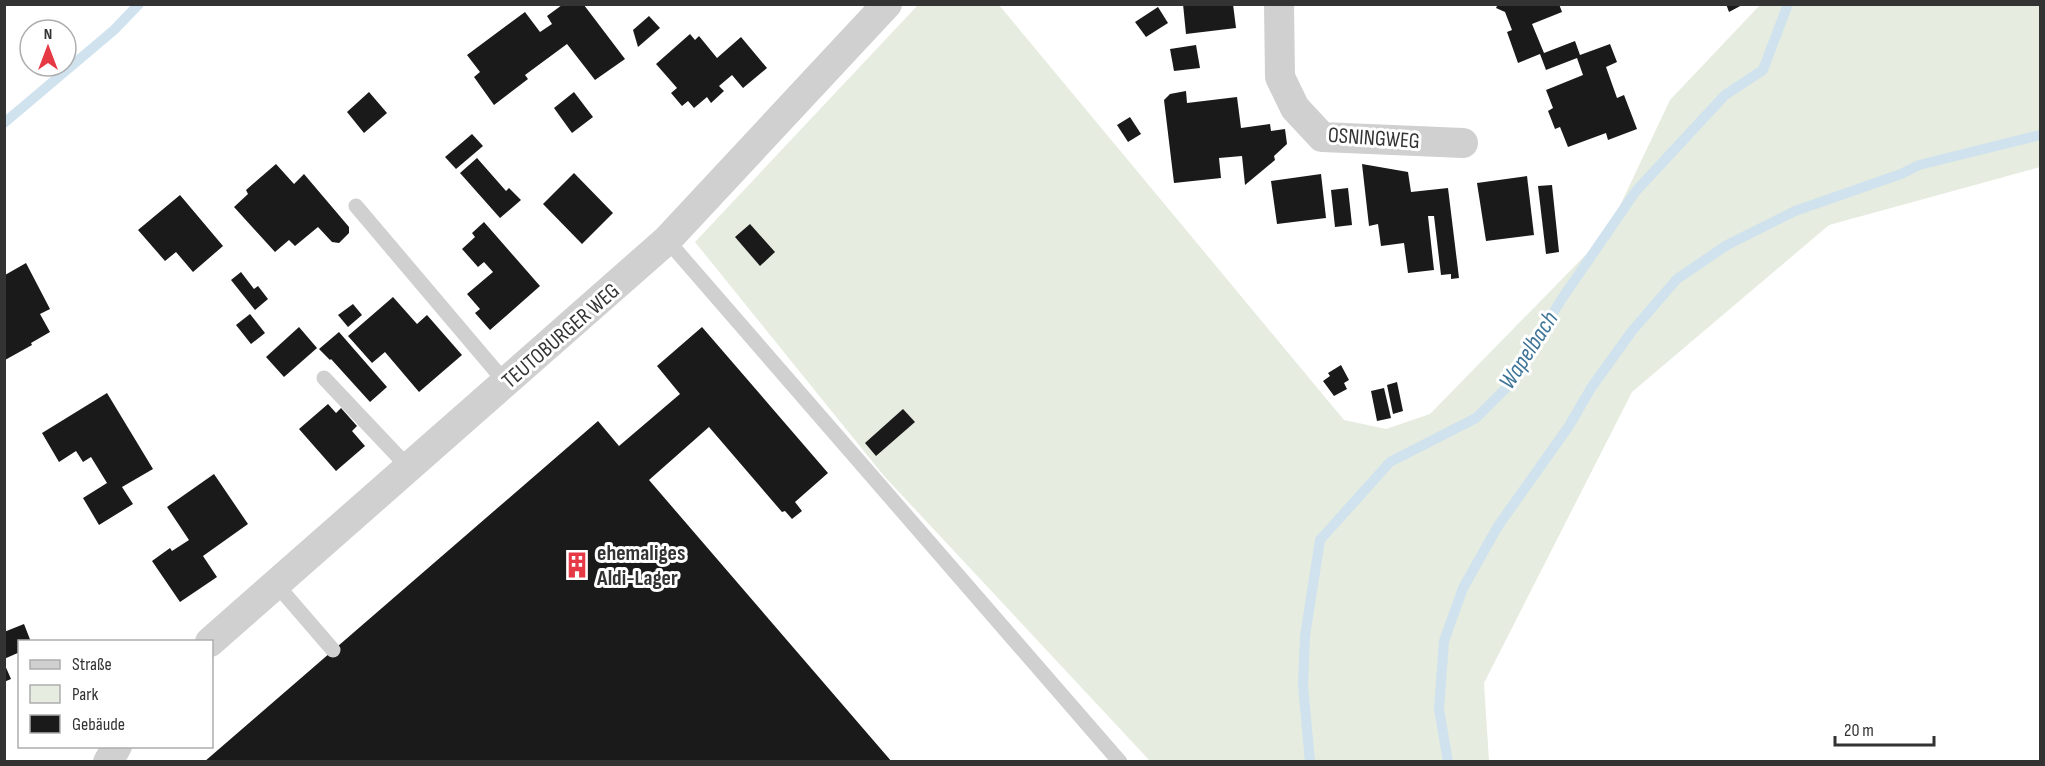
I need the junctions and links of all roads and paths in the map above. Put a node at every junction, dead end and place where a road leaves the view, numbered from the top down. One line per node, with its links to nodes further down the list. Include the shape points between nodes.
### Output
1 (886, 4): 5 (street, TEUTOBURGER WEG)
2 (1279, 4): 3 (street, OSNINGWEG, via 1281,77 1295,108 1322,137)
3 (1463, 143)
4 (356, 206): 7 (lane)
5 (667, 240): 7 (street, TEUTOBURGER WEG); 14 (lane)
6 (324, 378): 8 (lane)
7 (505, 382): 8 (street, TEUTOBURGER WEG)
8 (409, 468): 9 (street, TEUTOBURGER WEG)
9 (276, 584): 10 (street, TEUTOBURGER WEG); 11 (lane)
10 (212, 640)
11 (333, 650)
12 (116, 748): 13 (street)
13 (108, 762)
14 (1120, 762)

